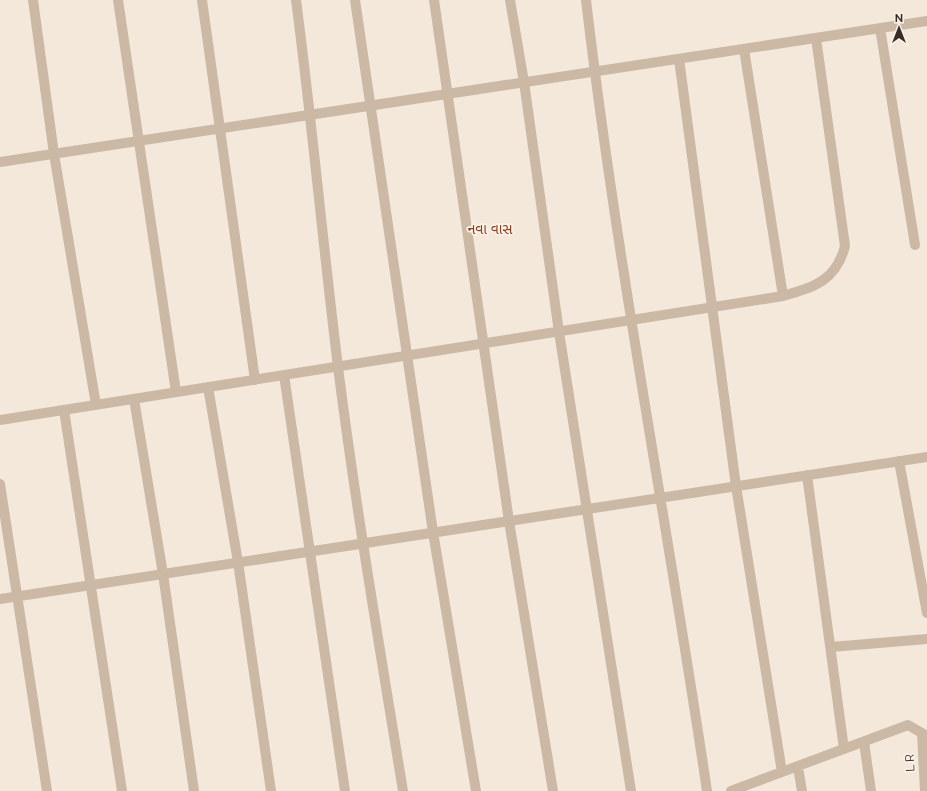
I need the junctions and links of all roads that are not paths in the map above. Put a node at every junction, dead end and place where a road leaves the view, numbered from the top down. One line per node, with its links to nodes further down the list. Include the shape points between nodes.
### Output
1 (33, 0): 21 (street)
2 (118, 0): 20 (street)
3 (202, 0): 19 (street)
4 (296, 0): 18 (street)
5 (355, 0): 17 (street)
6 (434, 0): 16 (street)
7 (510, 0): 15 (street)
8 (586, 0): 14 (street)
9 (927, 21): 10 (street)
10 (880, 28): 11 (street); 23 (street)
11 (816, 38): 12 (street); 24 (street, via 845,246 837,266 827,278 811,288)
12 (744, 49): 13 (street); 24 (street)
13 (679, 59): 14 (street); 25 (street)
14 (595, 72): 15 (street); 26 (street)
15 (524, 82): 16 (street); 27 (street)
16 (448, 94): 17 (street); 28 (street)
17 (371, 106): 18 (street); 29 (street)
18 (311, 115): 19 (street); 30 (street)
19 (222, 128): 20 (street); 32 (street)
20 (139, 141): 21 (street); 34 (street)
21 (54, 154): 22 (street); 36 (street)
22 (0, 162)
23 (915, 245)
24 (783, 296): 25 (street)
25 (713, 307): 26 (street); 43 (street)
26 (631, 320): 27 (street); 44 (street)
27 (559, 332): 28 (street); 45 (street)
28 (483, 343): 29 (street); 46 (street)
29 (406, 356): 30 (street); 47 (street)
30 (338, 367): 31 (street); 48 (street)
31 (284, 375): 32 (street); 49 (street)
32 (256, 380): 33 (street)
33 (208, 387): 34 (street); 50 (street)
34 (176, 392): 35 (street)
35 (134, 399): 36 (street); 51 (street)
36 (96, 405): 37 (street)
37 (64, 410): 38 (street); 52 (street)
38 (0, 420)
39 (927, 456): 40 (street)
40 (899, 461): 41 (street); 55 (street)
41 (807, 475): 43 (street); 57 (street)
42 (0, 484): 53 (street)
43 (736, 486): 44 (street); 62 (street)
44 (659, 498): 45 (street); 72 (street)
45 (588, 509): 46 (street); 71 (street)
46 (509, 521): 47 (street); 70 (street)
47 (433, 532): 48 (street); 69 (street)
48 (363, 543): 49 (street); 68 (street)
49 (311, 551): 50 (street); 67 (street)
50 (238, 562): 51 (street); 66 (street)
51 (163, 574): 52 (street); 65 (street)
52 (90, 585): 53 (street); 64 (street)
53 (19, 596): 54 (street); 63 (street)
54 (0, 599)
55 (927, 613)
56 (927, 639): 57 (street)
57 (831, 647): 60 (street)
58 (924, 734): 59 (street, via 908,725); 76 (street, L R)
59 (864, 742): 60 (street); 75 (street)
60 (844, 749): 61 (street)
61 (798, 767): 62 (street); 74 (street)
62 (782, 772): 73 (street)
63 (47, 791)
64 (122, 791)
65 (194, 791)
66 (271, 791)
67 (345, 791)
68 (403, 791)
69 (476, 791)
70 (553, 791)
71 (631, 791)
72 (707, 791)
73 (731, 791)
74 (802, 791)
75 (871, 791)
76 (925, 791)

